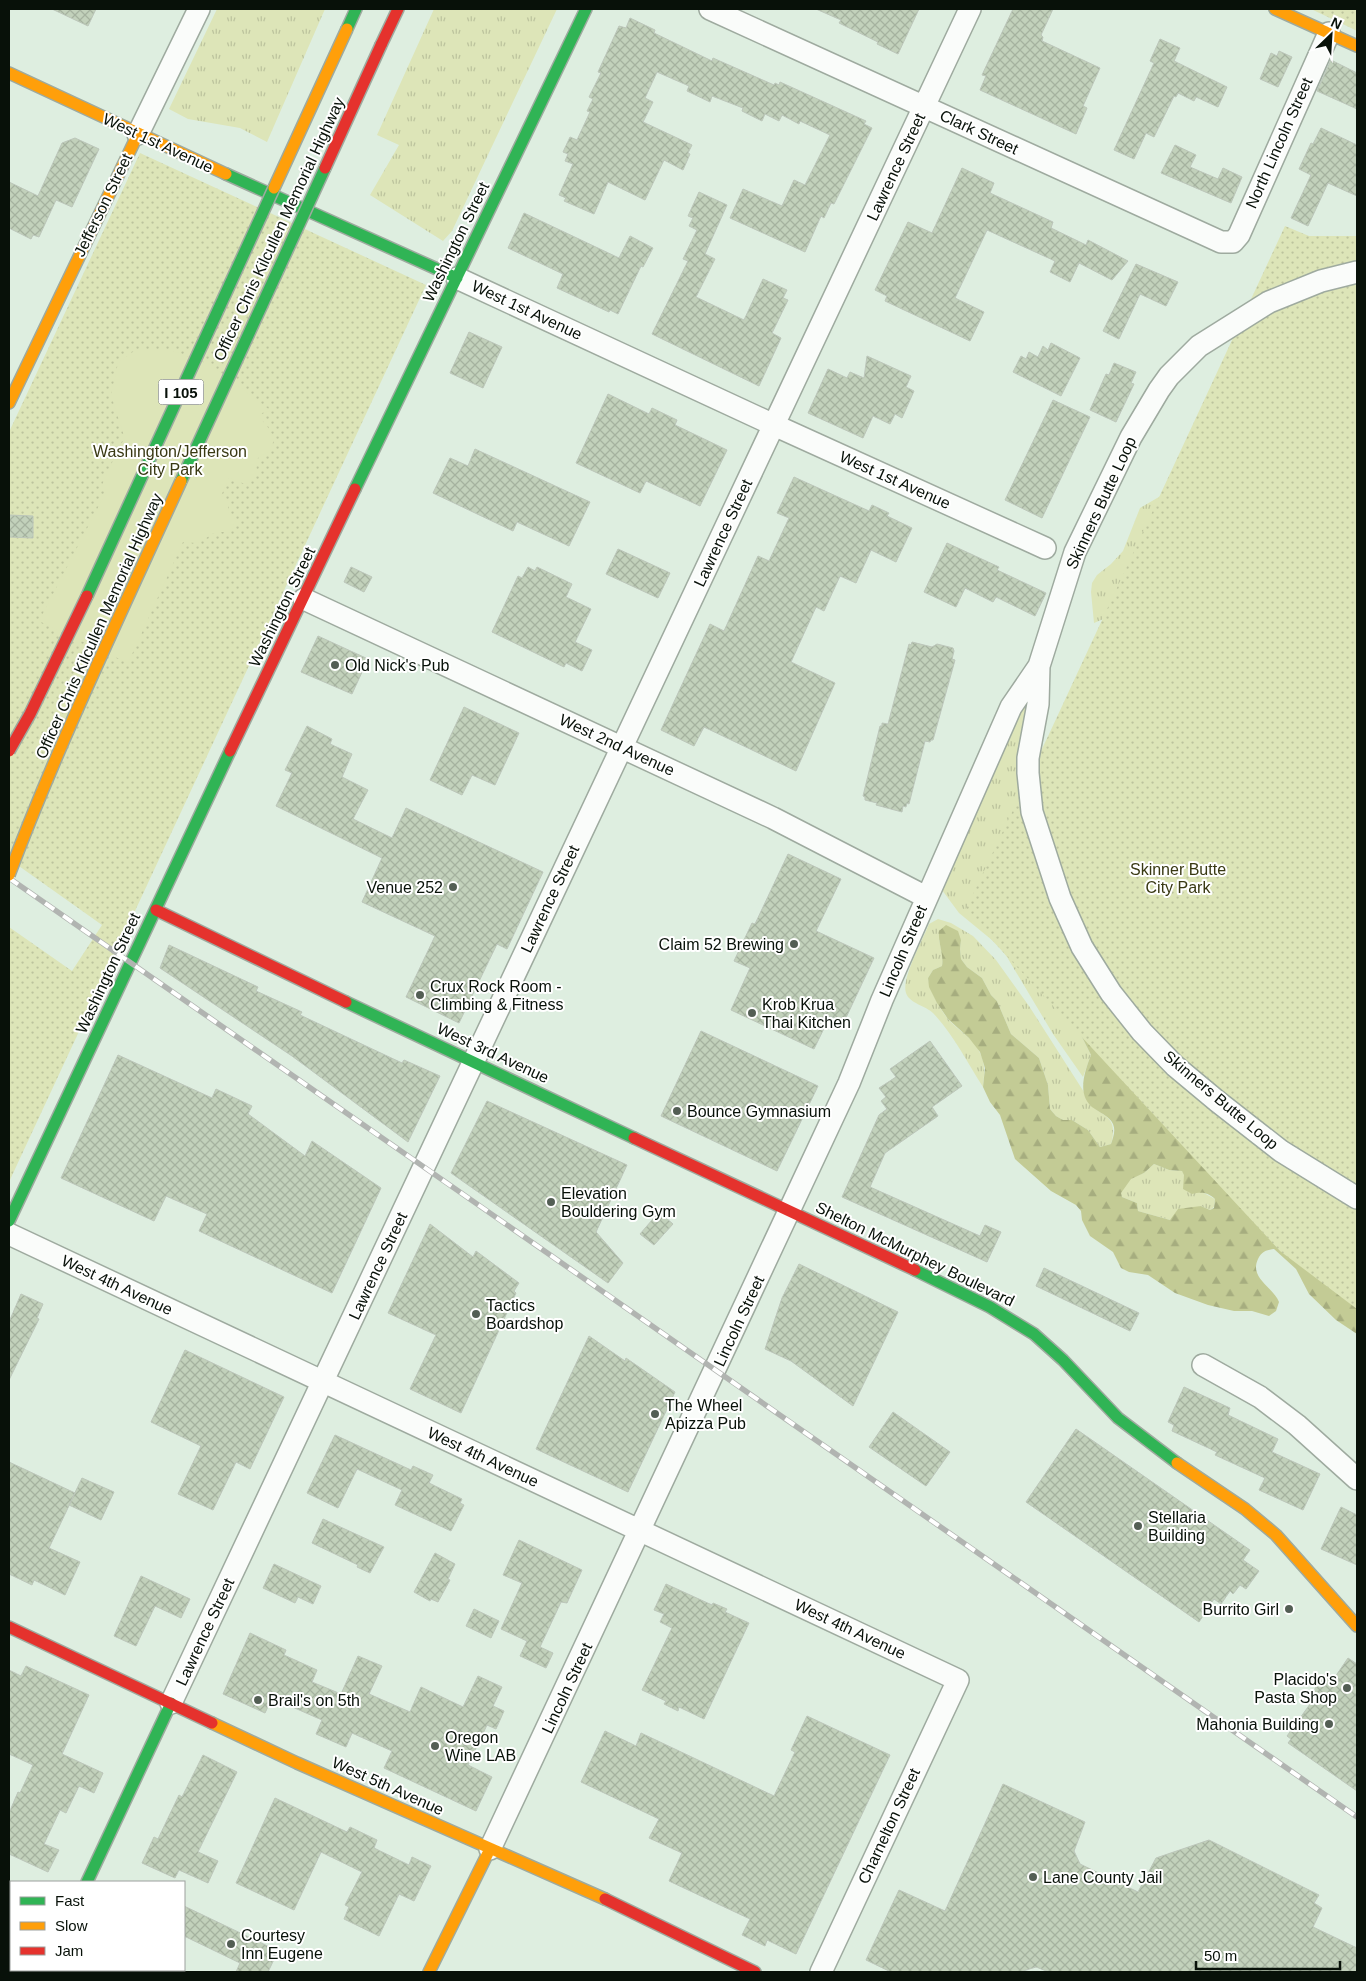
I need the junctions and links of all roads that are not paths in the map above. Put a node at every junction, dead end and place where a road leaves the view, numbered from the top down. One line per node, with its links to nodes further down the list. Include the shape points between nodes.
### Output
1 (199, 9): 12 (street, Jefferson Street)
2 (356, 9): 22 (main road, Officer Chris Kilcullen Memorial Highway / I 105, bridge, via 73,628)
3 (398, 9): 23 (main road, Officer Chris Kilcullen Memorial Highway / I 105, bridge, via 107,644)
4 (586, 9): 15 (main road, Washington Street)
5 (710, 9): 11 (street, Clark Street)
6 (970, 9): 11 (street, Lawrence Street)
7 (1276, 9): 8 (main road)
8 (1329, 33): 9 (main road); 13 (street, North Lincoln Street, via 1239,235 1232,242)
9 (1357, 46)
10 (9, 73): 12 (main road, West 1st Avenue)
11 (924, 106): 13 (street, Clark Street); 17 (street, Lawrence Street)
12 (138, 134): 15 (main road, West 1st Avenue); 16 (main road, Jefferson Street)
13 (1221, 242)
14 (1357, 272): 20 (street, Skinners Butte Loop, via 1321,281 1269,302 1198,346 1169,376 1131,438 1075,552)
15 (457, 278): 17 (street, West 1st Avenue); 19 (main road, Washington Street)
16 (9, 403)
17 (774, 425): 18 (street, West 1st Avenue); 21 (street, Lawrence Street)
18 (1045, 548)
19 (304, 599): 21 (street, West 2nd Avenue); 25 (main road, Washington Street)
20 (1039, 666): 24 (street, Lincoln Street, via 1011,707); 27 (street, Skinners Butte Loop, via 1038,704 1028,758 1032,812 1060,898 1082,947 1111,993 1175,1066 1281,1151)
21 (622, 747): 24 (street, West 2nd Avenue, via 808,835); 26 (street, Lawrence Street)
22 (9, 751)
23 (9, 875)
24 (926, 897): 28 (street, Lincoln Street, via 849,1083)
25 (156, 910): 26 (main road, West 3rd Avenue); 29 (main road, Washington Street)
26 (474, 1062): 28 (main road, West 3rd Avenue); 32 (street, Lawrence Street)
27 (1357, 1198)
28 (790, 1212): 34 (street, Lincoln Street); 35 (main road, Shelton McMurphey Boulevard, via 1012,1318 1077,1374 1118,1418 1272,1532)
29 (9, 1221)
30 (9, 1234): 32 (street, West 4th Avenue)
31 (1203, 1365): 33 (street, via 1260,1397 1316,1441)
32 (322, 1383): 34 (street, West 4th Avenue); 38 (street, Lawrence Street)
33 (1357, 1480)
34 (641, 1530): 37 (street, West 4th Avenue); 39 (street, Lincoln Street)
35 (1357, 1626)
36 (9, 1627): 38 (main road, West 5th Avenue)
37 (958, 1680): 43 (street, Charnelton Street)
38 (172, 1703): 39 (main road, West 5th Avenue); 40 (main road, Lawrence Street)
39 (490, 1849): 41 (main road, Lincoln Street); 42 (main road, West 5th Avenue, via 590,1892)
40 (87, 1881)
41 (429, 1972)
42 (755, 1972)
43 (821, 1972)

